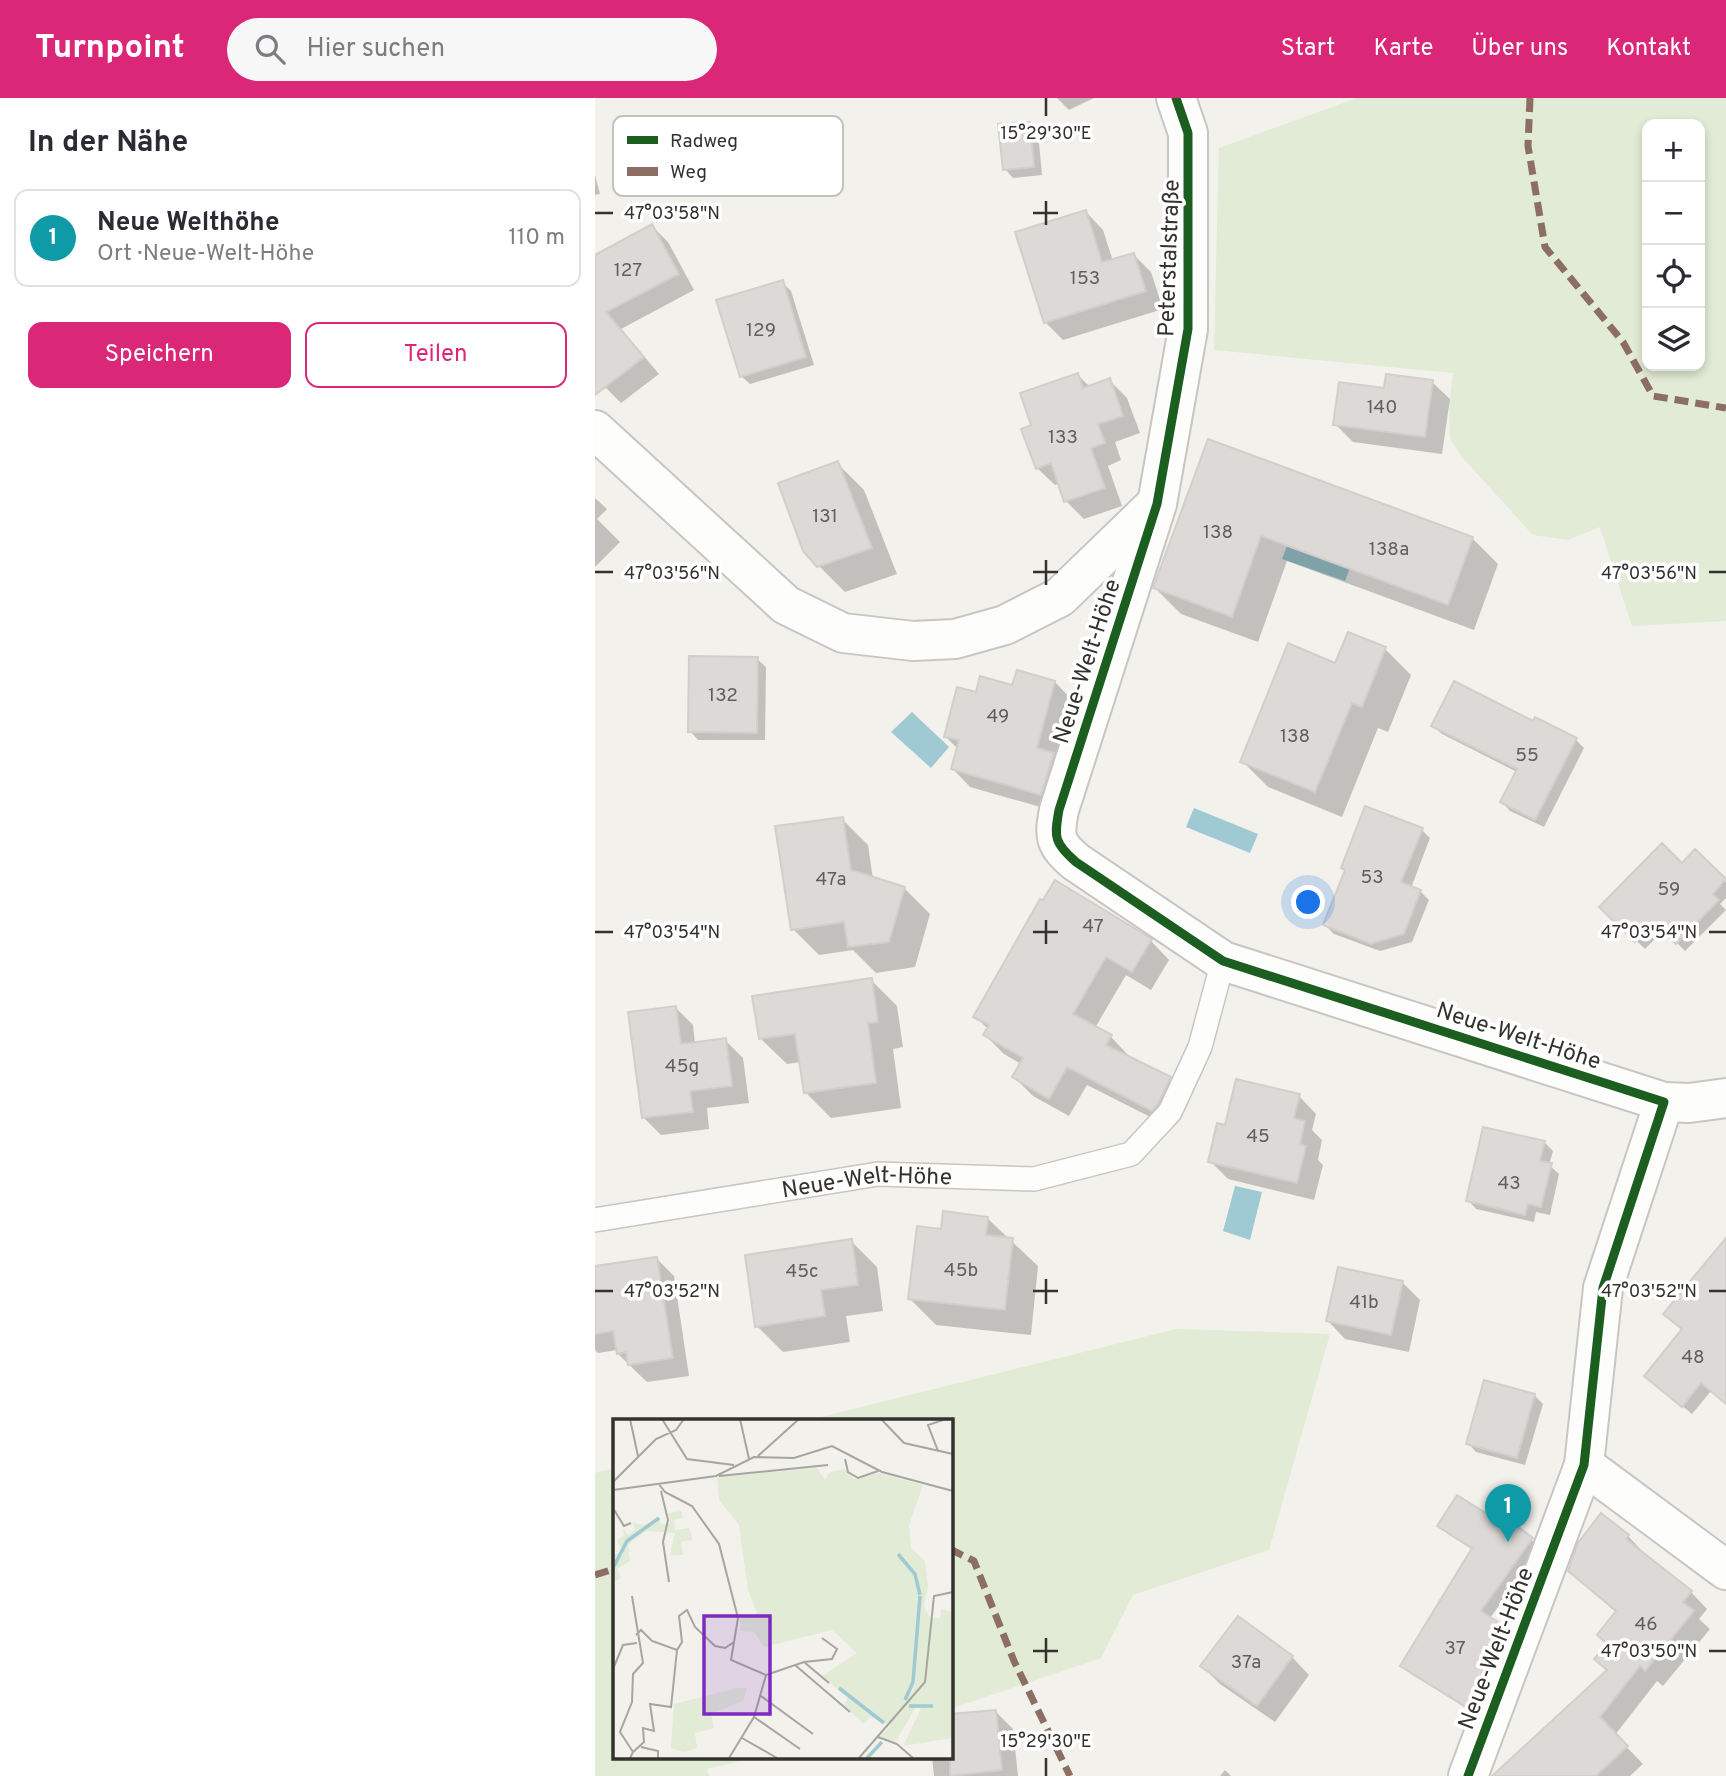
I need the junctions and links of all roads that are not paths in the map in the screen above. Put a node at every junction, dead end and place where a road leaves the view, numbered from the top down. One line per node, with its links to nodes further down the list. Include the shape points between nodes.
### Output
1 (1176, 98): 3 (street, Peterstalstraße, via 1188,134 1188,329)
2 (595, 430): 3 (street, via 786,605 843,633 913,641 955,639 1005,625 1060,597)
3 (1157, 503): 4 (street, Neue-Welt-Höhe, via 1055,832 1059,847 1076,862)
4 (1223, 961): 6 (street, Neue-Welt-Höhe); 7 (lane, Neue-Welt-Höhe, via 1200,1047 1170,1112 1131,1154 1034,1179 878,1174)
5 (1726, 1098): 6 (street, Neue-Welt-Höhe)
6 (1664, 1102): 8 (street, Neue-Welt-Höhe, via 1603,1288)
7 (595, 1220)
8 (1584, 1465): 9 (street); 10 (street, Neue-Welt-Höhe)
9 (1726, 1570)
10 (1468, 1776)

